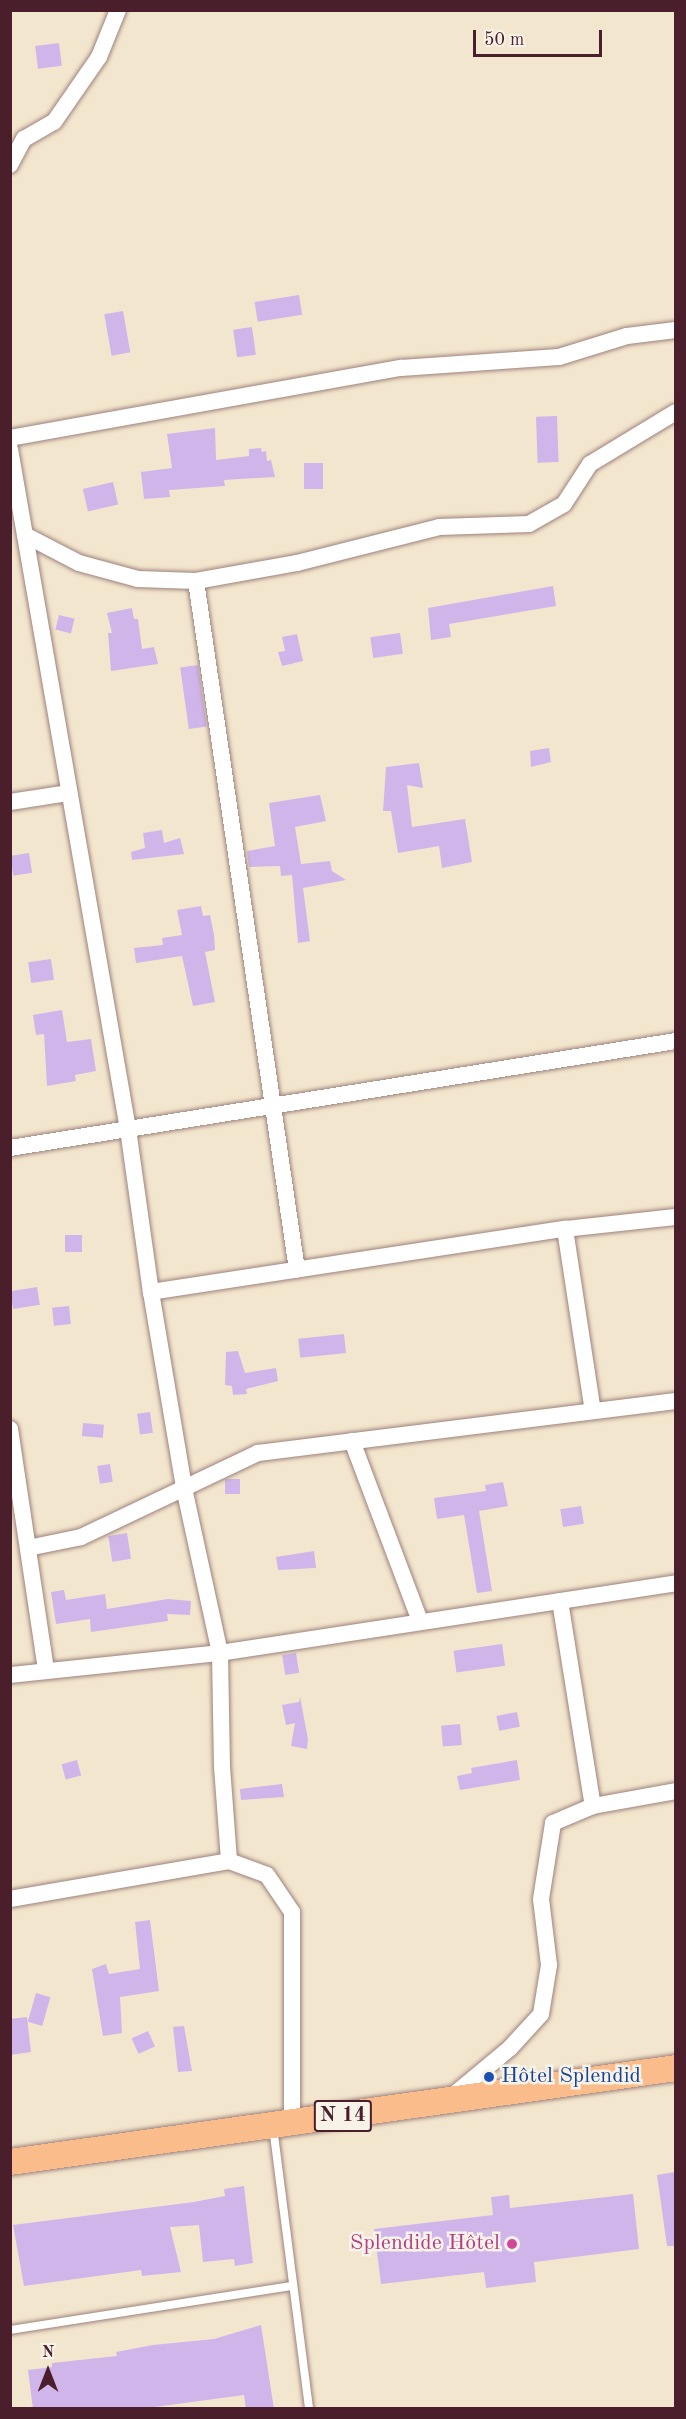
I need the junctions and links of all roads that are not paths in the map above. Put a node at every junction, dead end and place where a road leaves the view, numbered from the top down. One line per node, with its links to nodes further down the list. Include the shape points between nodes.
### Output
1 (118, 10): 2 (street, via 99,57 54,122 24,140)
2 (10, 165)
3 (675, 330): 5 (street, via 627,336 559,357 401,368)
4 (675, 412): 9 (street, via 590,464 564,504 529,524 439,527 297,564)
5 (10, 438)
6 (10, 449): 7 (street)
7 (13, 480): 8 (street)
8 (25, 535): 9 (street, via 79,564 138,579); 10 (street)
9 (196, 580): 13 (street)
10 (69, 793): 11 (street); 14 (street)
11 (10, 802)
12 (675, 1041): 13 (street)
13 (271, 1106): 14 (street); 18 (street)
14 (128, 1129): 15 (street); 19 (street)
15 (10, 1148)
16 (675, 1217): 17 (street)
17 (565, 1228): 18 (street); 21 (street)
18 (297, 1270): 19 (street)
19 (152, 1292): 24 (street)
20 (675, 1401): 21 (street)
21 (593, 1411): 23 (street)
22 (10, 1429): 25 (street)
23 (352, 1441): 24 (street, via 258,1453); 29 (street)
24 (184, 1488): 26 (street, via 81,1537); 30 (street)
25 (17, 1512): 26 (street)
26 (28, 1548): 31 (street)
27 (675, 1583): 28 (street)
28 (560, 1601): 29 (street); 34 (street)
29 (420, 1621): 30 (street)
30 (220, 1653): 31 (street); 35 (street)
31 (46, 1670): 32 (street)
32 (10, 1675)
33 (675, 1791): 34 (street)
34 (593, 1806): 38 (street, via 553,1823 541,1899 549,1965 541,2014 510,2049)
35 (229, 1861): 36 (street); 39 (street, via 267,1875 292,1912)
36 (10, 1899)
37 (675, 2068): 38 (main road, N 14)
38 (445, 2103): 39 (main road, N 14)
39 (283, 2125): 40 (main road, N 14); 41 (lane)
40 (10, 2162)
41 (291, 2286): 42 (lane); 43 (lane)
42 (10, 2330)
43 (309, 2409)

